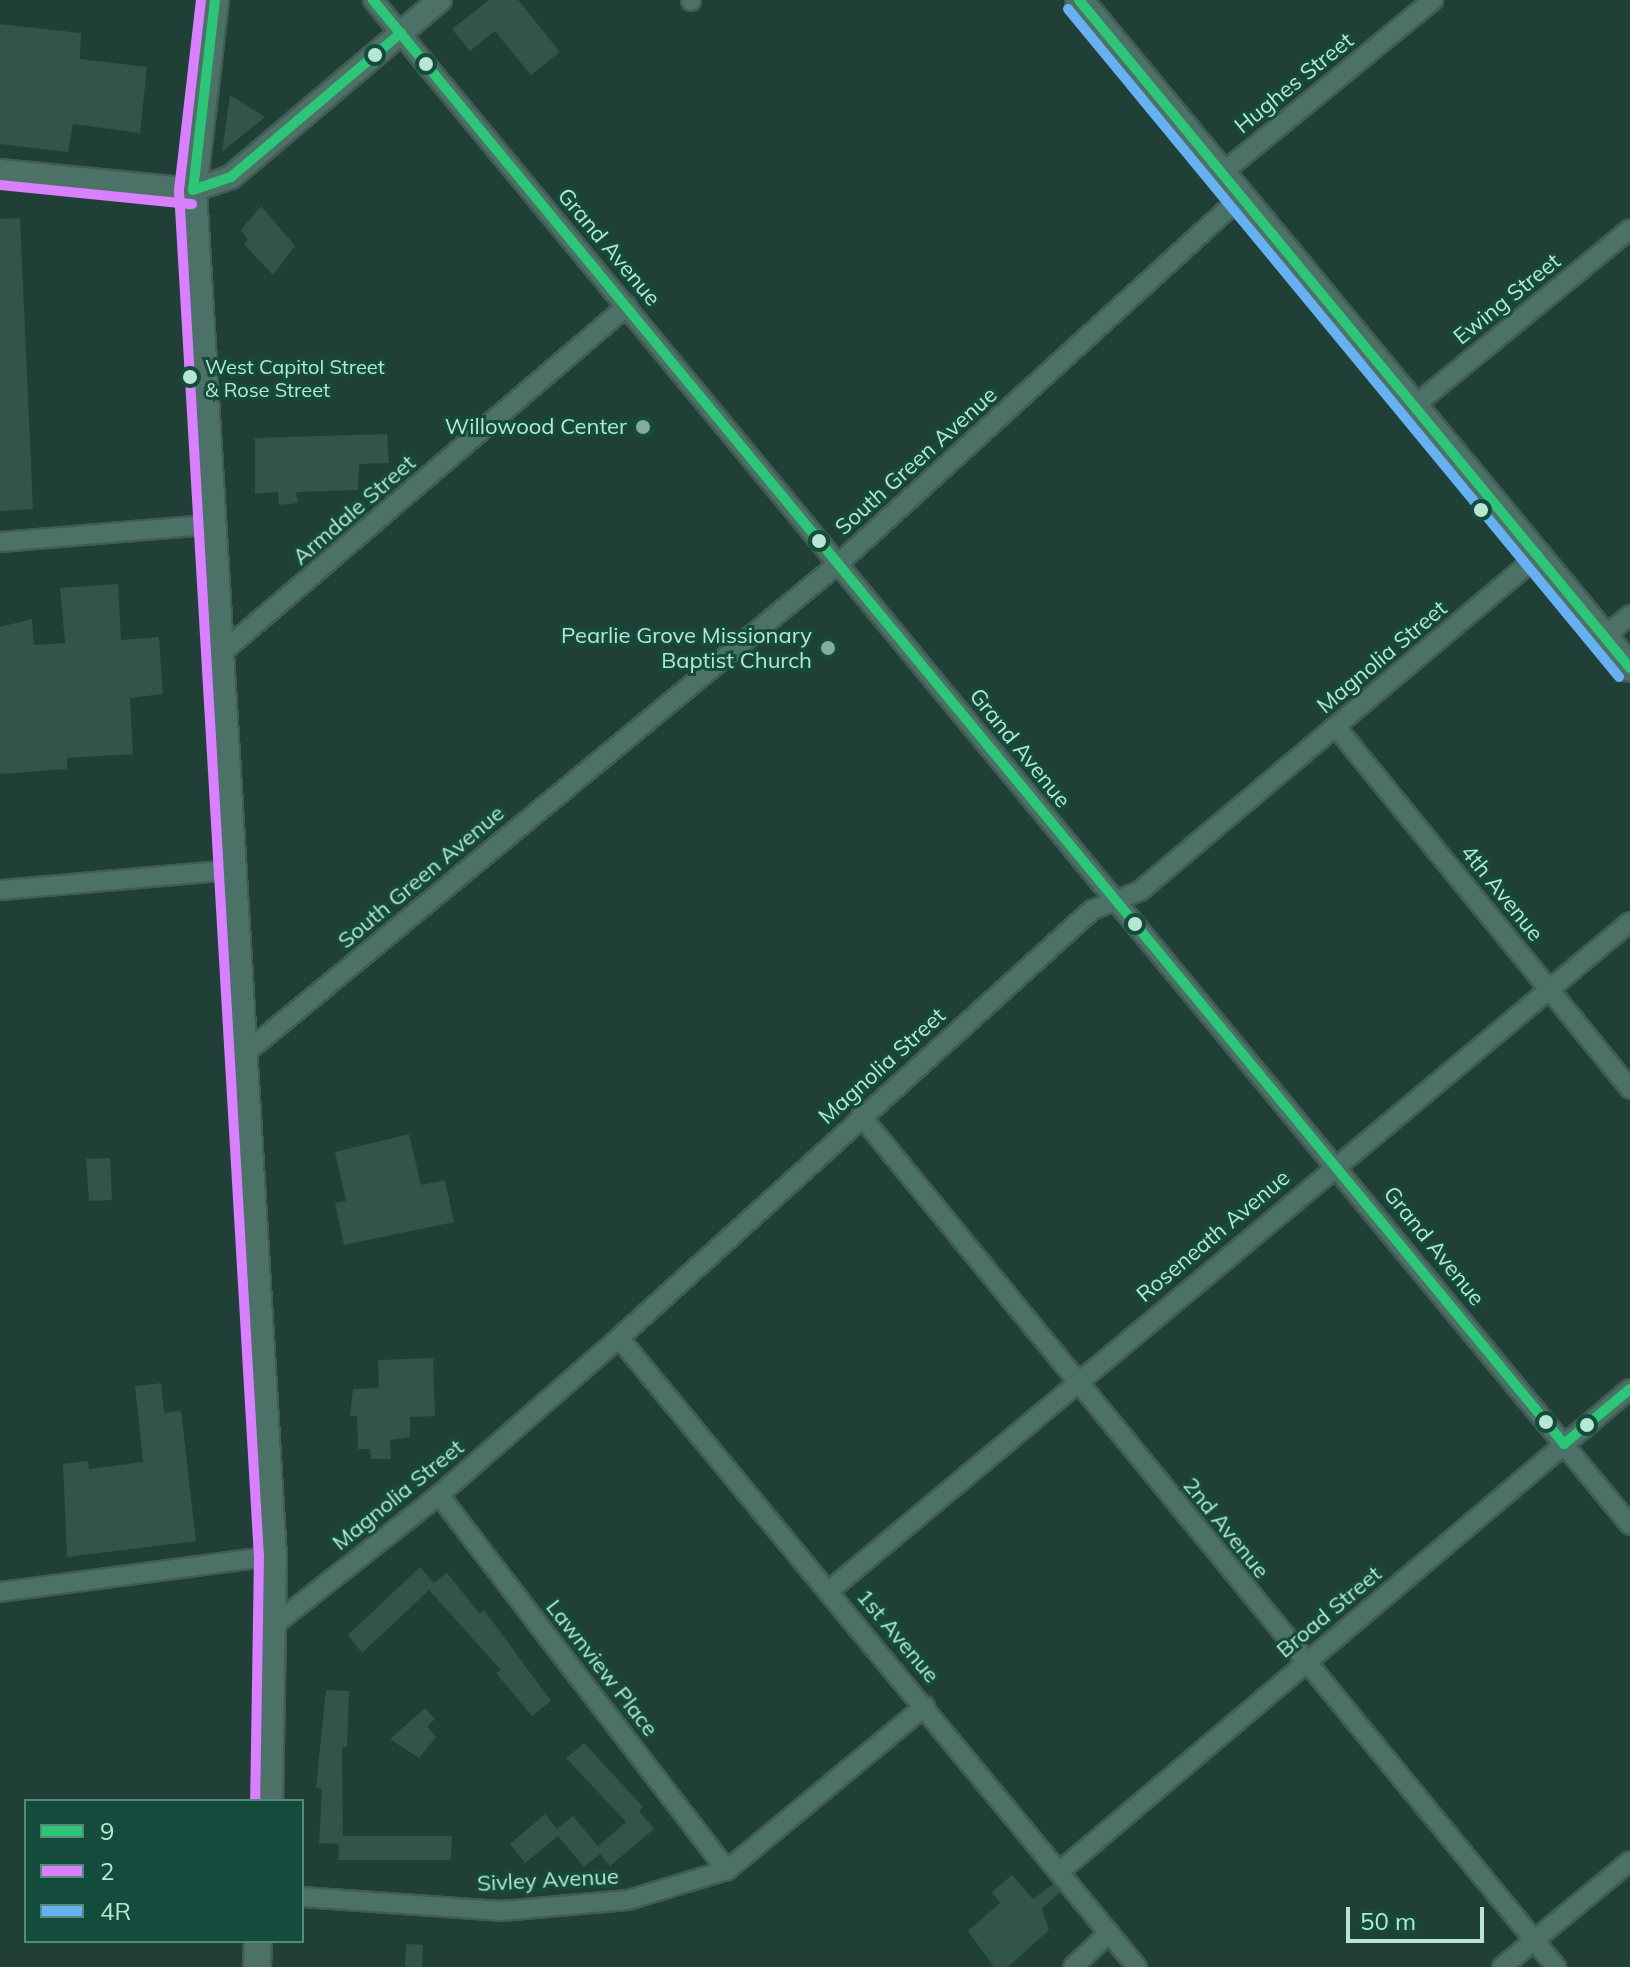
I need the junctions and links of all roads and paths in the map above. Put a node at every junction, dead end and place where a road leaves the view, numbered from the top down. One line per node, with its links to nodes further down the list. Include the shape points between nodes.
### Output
1 (215, 0): 9 (main road)
2 (373, 0): 6 (street, Grand Avenue)
3 (440, 0): 6 (street)
4 (1079, 0): 8 (main road)
5 (1433, 0): 8 (street, Hughes Street)
6 (401, 33): 9 (street, via 231,177); 12 (street, Grand Avenue)
7 (0, 171): 9 (street)
8 (1222, 173): 10 (main road)
9 (193, 190): 14 (main road)
10 (1241, 197): 13 (main road); 17 (street, South Green Avenue)
11 (1630, 229): 13 (street, Ewing Street)
12 (627, 306): 17 (street, Grand Avenue); 20 (street, Armdale Street)
13 (1414, 406): 16 (main road)
14 (209, 525): 15 (street); 20 (main road)
15 (0, 542)
16 (1538, 556): 19 (main road); 22 (street, Magnolia Street)
17 (838, 564): 25 (street, Grand Avenue); 28 (street, South Green Avenue)
18 (1630, 615): 19 (street)
19 (1604, 637): 21 (main road)
20 (219, 655): 23 (main road)
21 (1630, 668)
22 (1336, 727): 25 (street, Magnolia Street, via 1140,891); 27 (street, 4th Avenue)
23 (232, 870): 24 (street); 28 (main road)
24 (0, 890)
25 (1114, 900): 30 (street, Magnolia Street, via 1092,910); 31 (street, Grand Avenue)
26 (1630, 922): 27 (street, Roseneath Avenue)
27 (1549, 989): 29 (street, 4th Avenue); 31 (street, Roseneath Avenue)
28 (243, 1055): 38 (main road)
29 (1630, 1089)
30 (861, 1116): 32 (street, Magnolia Street); 33 (street, 2nd Avenue)
31 (1336, 1164): 33 (street, Roseneath Avenue); 35 (street, Grand Avenue)
32 (619, 1338): 36 (street, Magnolia Street); 39 (street, 1st Avenue)
33 (1078, 1386): 39 (street, Roseneath Avenue); 42 (street, 2nd Avenue)
34 (1630, 1389): 35 (street, Broad Street)
35 (1564, 1444): 37 (street, Grand Avenue); 42 (street, Broad Street)
36 (439, 1495): 41 (street, Magnolia Street); 46 (street, Lawnview Place)
37 (1630, 1525)
38 (273, 1556): 40 (street); 41 (main road)
39 (830, 1590): 43 (street, 1st Avenue)
40 (0, 1592)
41 (270, 1628): 44 (main road)
42 (1306, 1664): 47 (street, Broad Street); 50 (street, 2nd Avenue)
43 (925, 1706): 46 (street, Sivley Avenue); 47 (street, 1st Avenue)
44 (269, 1799)
45 (1630, 1861): 50 (street)
46 (727, 1870): 48 (street, Sivley Avenue, via 628,1900 501,1911)
47 (1059, 1872): 49 (street, 1st Avenue)
48 (304, 1897)
49 (1109, 1933): 53 (street); 54 (street, 1st Avenue)
50 (1534, 1940): 55 (street); 56 (street, 2nd Avenue)
51 (258, 1943): 52 (main road)
52 (257, 1967)
53 (1073, 1967)
54 (1137, 1967)
55 (1502, 1967)
56 (1556, 1967)

